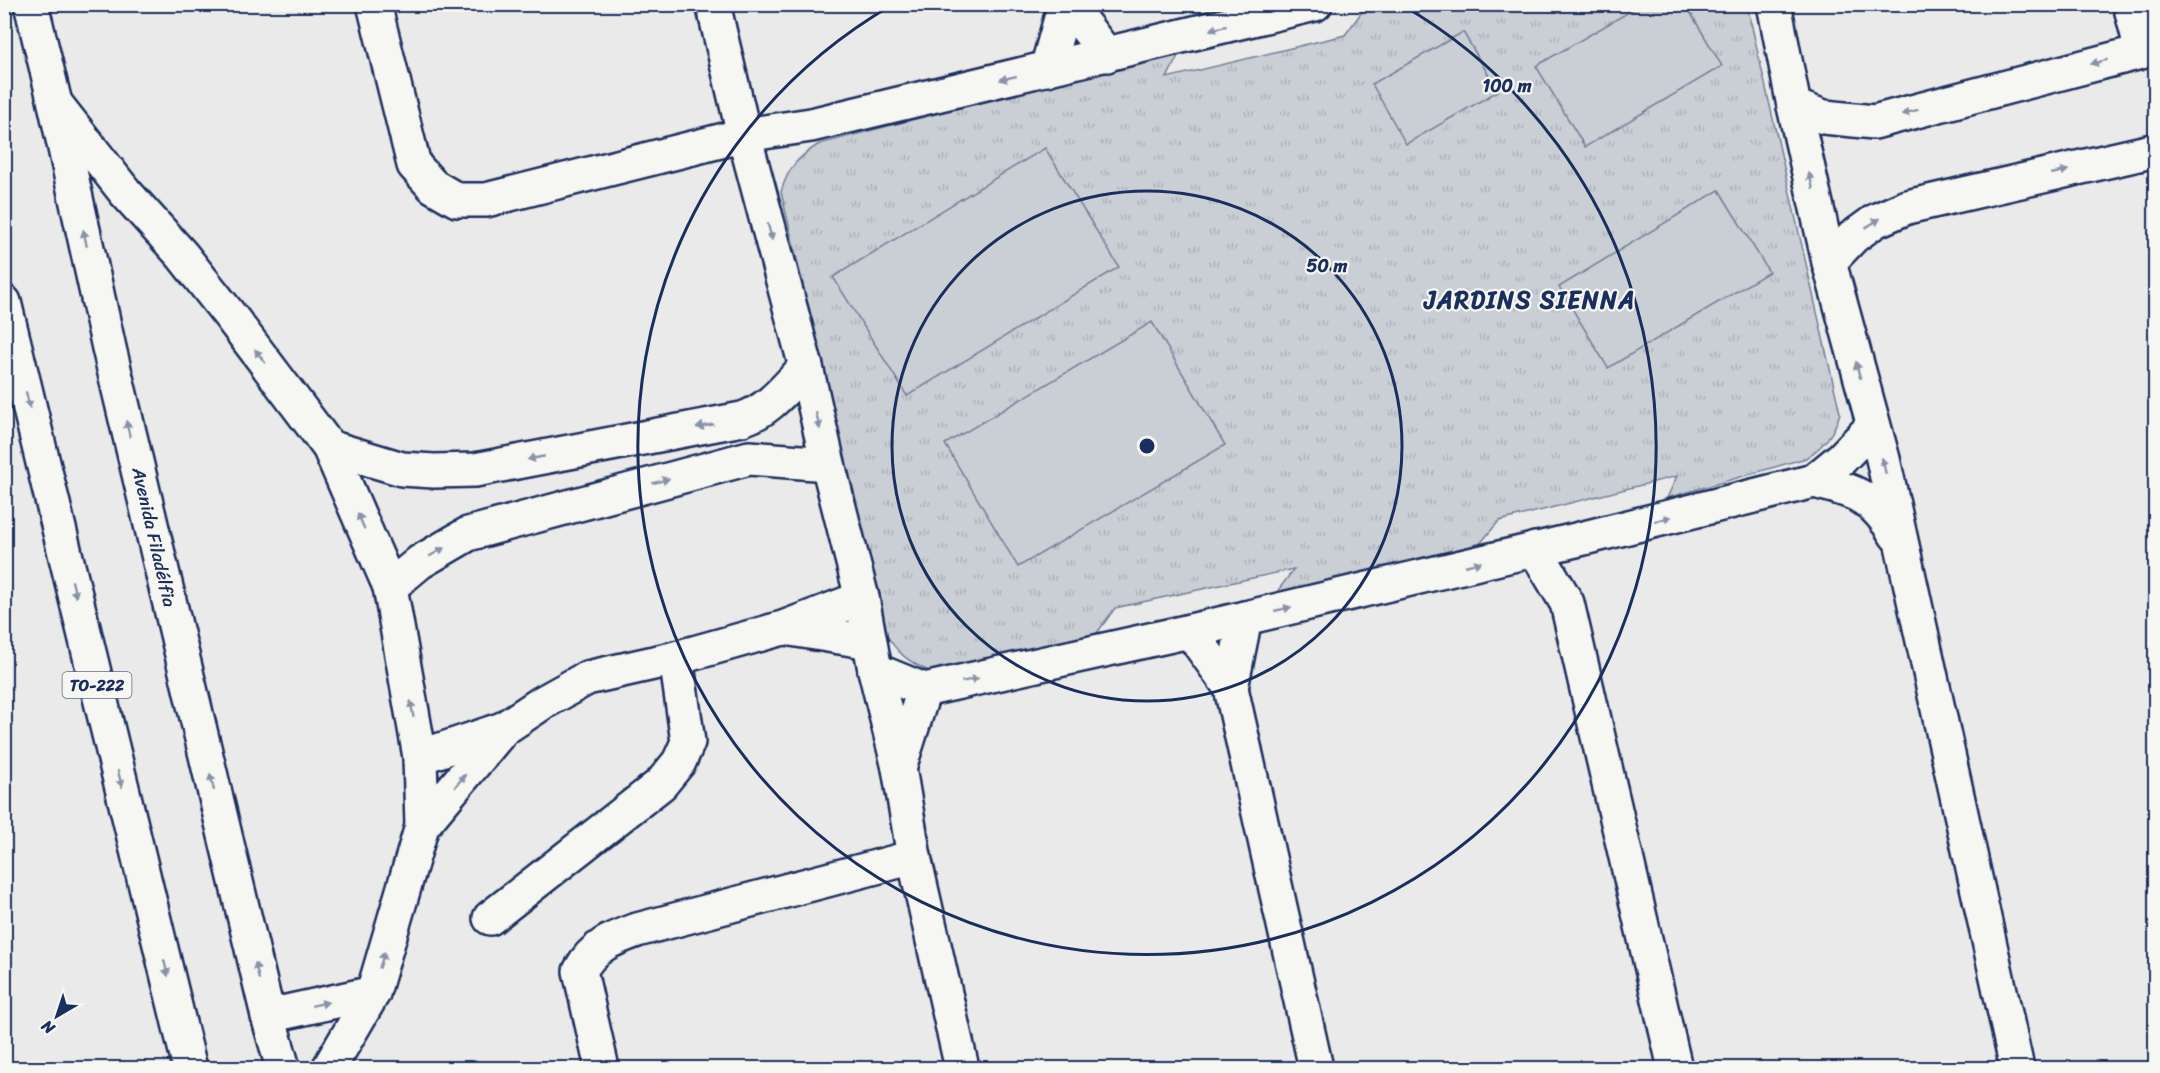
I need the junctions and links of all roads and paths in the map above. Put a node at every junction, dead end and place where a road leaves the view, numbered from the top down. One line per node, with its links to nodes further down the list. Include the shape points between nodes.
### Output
1 (31, 4): 11 (street, Avenida Filadélfia)
2 (374, 4): 14 (street, via 414,165 433,186 457,200 486,200)
3 (713, 4): 14 (street)
4 (1067, 4): 9 (street); 10 (street)
5 (1315, 4): 9 (street, one-way to 9)
6 (1774, 4): 12 (street)
7 (2130, 4): 8 (street)
8 (2149, 50): 12 (street, one-way to 12, via 1874,122 1824,117)
9 (1107, 55): 10 (street)
10 (1047, 69): 13 (street, one-way to 13)
11 (55, 103): 22 (street, one-way to 11, via 182,255 125,192); 48 (street, Avenida Filadélfia, one-way to 11, via 109,348)
12 (1794, 106): 17 (street, one-way to 12)
13 (811, 125): 14 (street); 16 (street, via 787,145)
14 (744, 135): 16 (street)
15 (2156, 150): 17 (street, one-way to 15, via 1875,221 1908,207)
16 (757, 181): 19 (street, one-way to 19)
17 (1829, 262): 21 (street, one-way to 17)
18 (4, 302): 49 (street, TO-222, one-way to 49)
19 (806, 367): 20 (street, via 771,404); 25 (street, one-way to 25)
20 (742, 419): 23 (street, one-way to 23); 24 (street)
21 (1872, 427): 26 (street); 29 (street, one-way to 21)
22 (329, 447): 23 (street, one-way to 22, via 475,470 434,471 402,469); 31 (street, one-way to 22)
23 (593, 447): 27 (street)
24 (749, 458): 25 (street); 27 (street, one-way to 24)
25 (828, 464): 32 (street)
26 (1814, 481): 28 (street, one-way to 26); 29 (street, via 1843,488 1875,505)
27 (605, 496): 31 (street, one-way to 27, via 420,562 468,534)
28 (1580, 539): 30 (street); 33 (street)
29 (1901, 543): 56 (street)
30 (1535, 549): 33 (street); 34 (street, one-way to 30)
31 (390, 587): 42 (street, one-way to 31)
32 (862, 598): 35 (street); 37 (street)
33 (1567, 603): 55 (street)
34 (1245, 618): 36 (street); 39 (street)
35 (783, 628): 37 (street); 38 (street)
36 (1190, 631): 39 (street); 40 (street, one-way to 36)
37 (872, 656): 40 (street); 43 (street)
38 (676, 658): 41 (street, via 588,678); 46 (street, via 688,742 679,762 661,784)
39 (1231, 688): 54 (street)
40 (924, 690): 43 (street)
41 (503, 729): 42 (street); 44 (street, one-way to 41)
42 (420, 757): 44 (street)
43 (899, 768): 45 (street)
44 (422, 826): 47 (street, one-way to 44)
45 (914, 857): 52 (street, via 612,939 587,956 580,971); 53 (street)
46 (490, 918)
47 (373, 993): 48 (street, one-way to 47); 51 (street)
48 (268, 1016): 50 (street, Avenida Filadélfia)
49 (190, 1068)
50 (283, 1068)
51 (329, 1068)
52 (602, 1068)
53 (962, 1068)
54 (1316, 1068)
55 (1675, 1068)
56 (2017, 1068)

